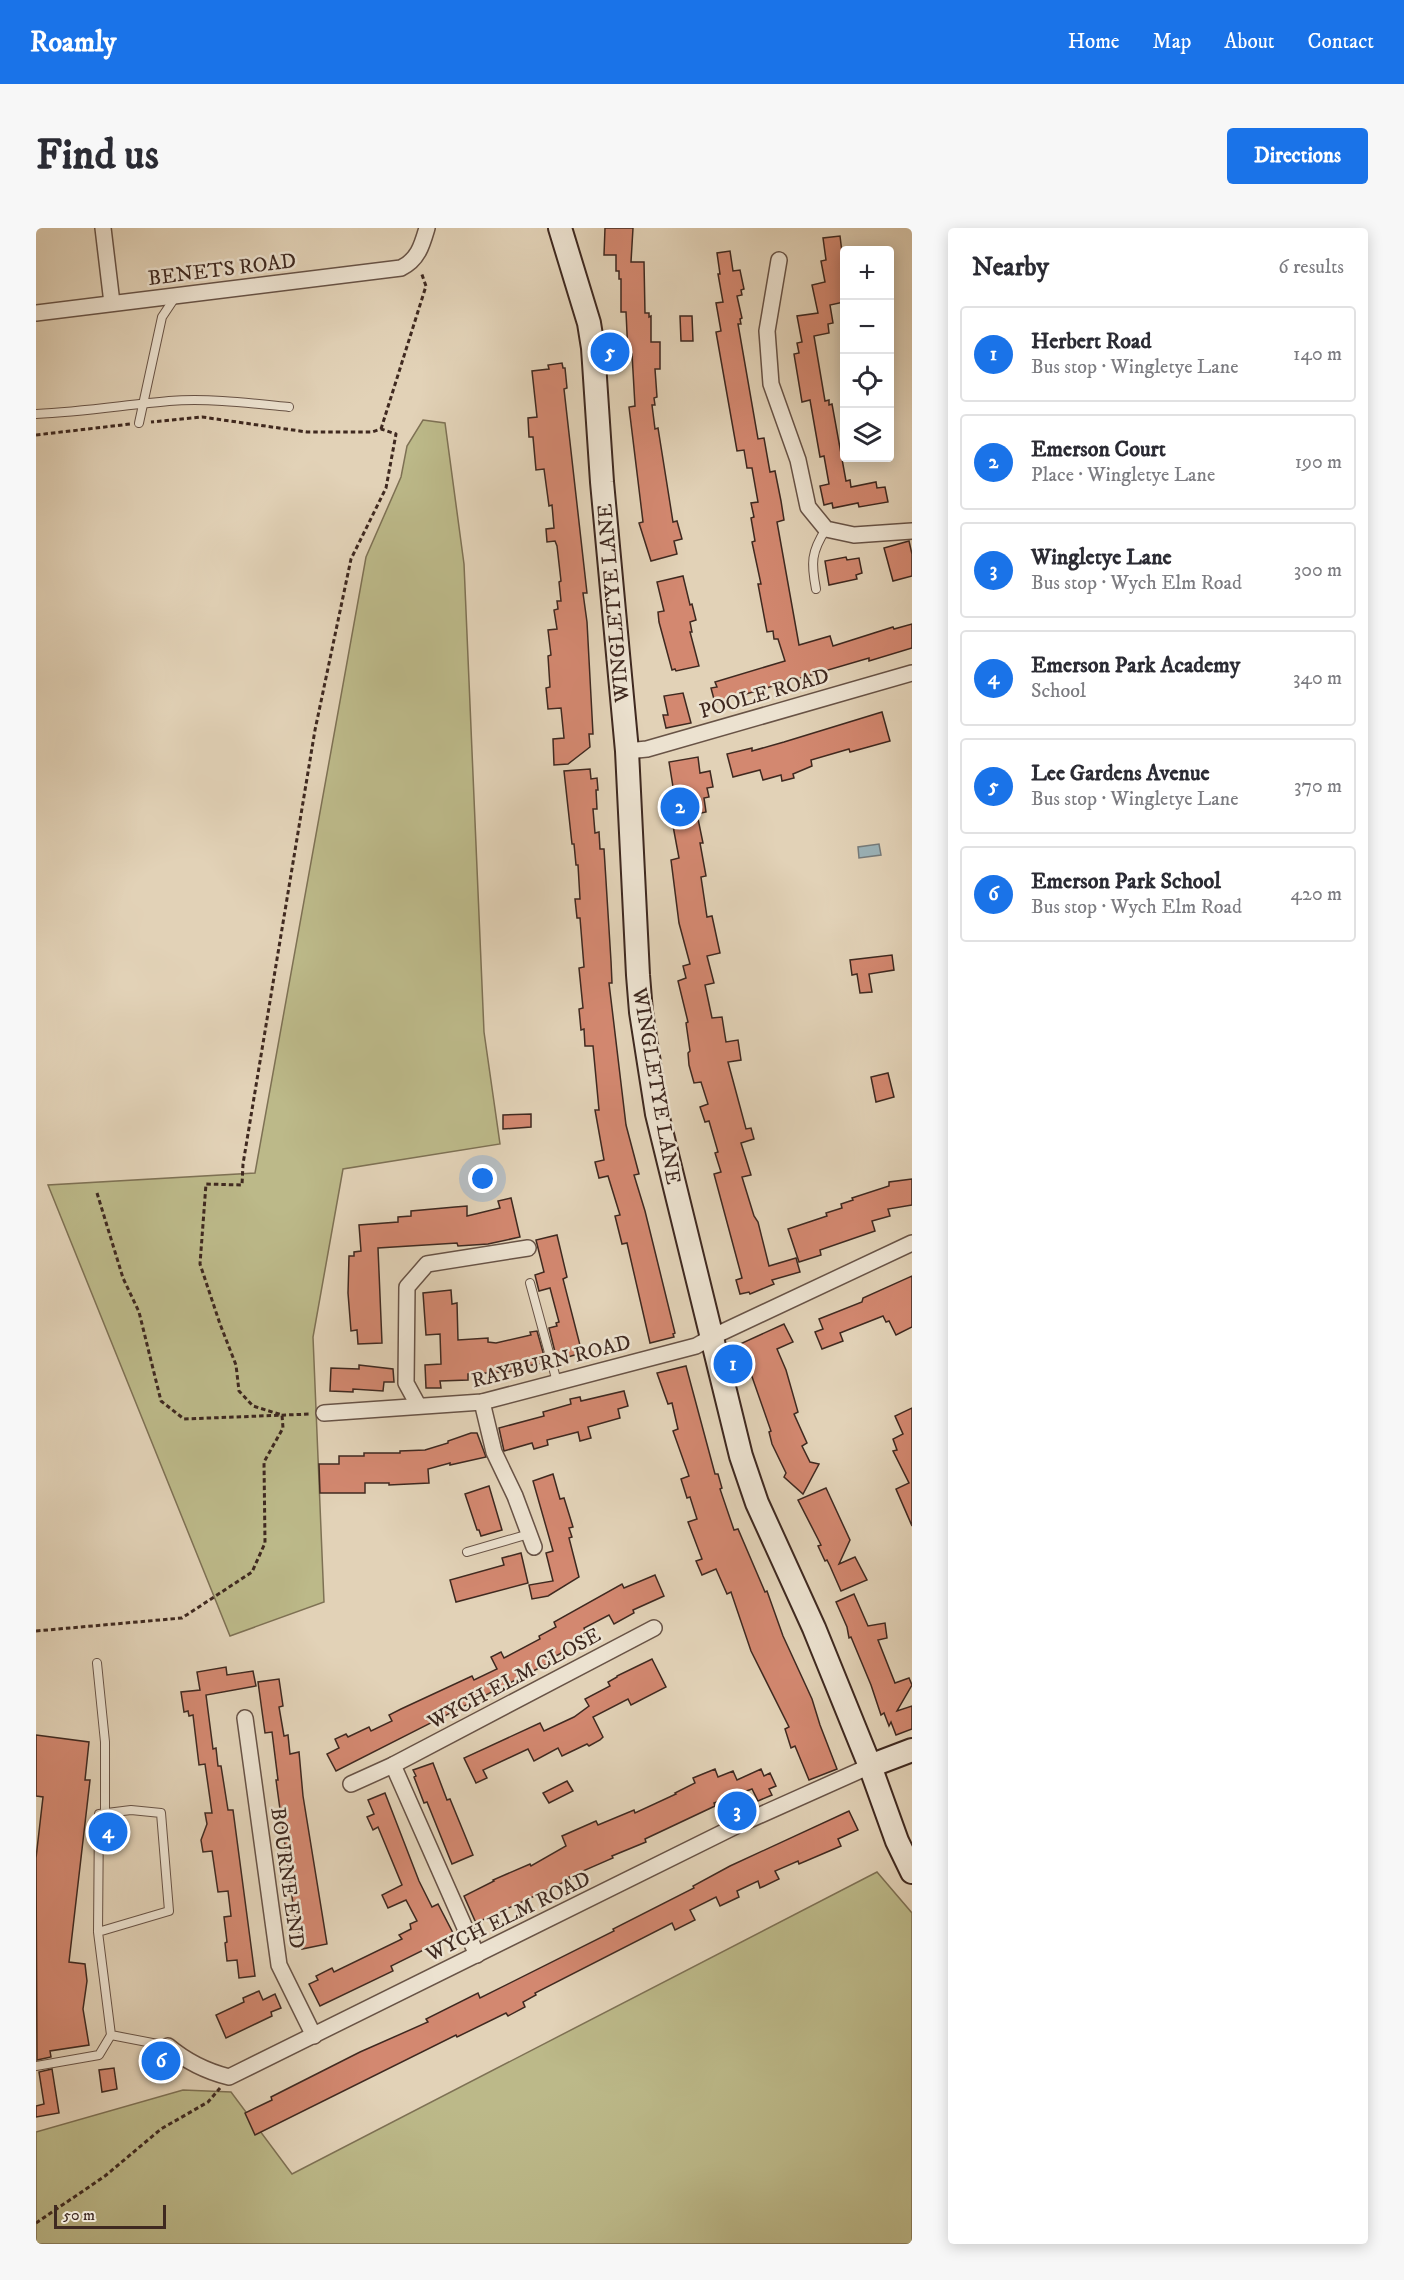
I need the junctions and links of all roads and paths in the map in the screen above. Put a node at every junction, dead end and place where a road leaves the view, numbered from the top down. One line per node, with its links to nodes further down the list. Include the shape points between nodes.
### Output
1 (103, 228): 7 (street)
2 (427, 228): 5 (street)
3 (560, 228): 19 (street, WINGLETYE LANE, via 593,348)
4 (779, 260): 15 (street, via 767,331 771,384 798,460 808,507)
5 (417, 267): 6 (street, BENETS ROAD); 13 (path, via 426,286)
6 (177, 295): 7 (street, BENETS ROAD); 9 (lane, via 162,316)
7 (112, 303): 8 (street, BENETS ROAD)
8 (36, 313)
9 (143, 405): 10 (lane, via 226,401); 11 (lane); 12 (lane)
10 (289, 407)
11 (36, 414)
12 (139, 423): 13 (path, via 202,417 307,432); 14 (path)
13 (381, 429): 29 (path, via 396,434 392,456 386,488 351,559 315,730 242,1185 206,1185 200,1264 236,1365 239,1390 254,1406)
14 (36, 435)
15 (826, 529): 16 (street, via 854,535); 17 (lane, via 816,545 812,566)
16 (912, 531)
17 (816, 589)
18 (912, 673): 19 (street, POOLE ROAD, via 647,749)
19 (627, 751): 24 (street, WINGLETYE LANE, via 638,975 647,1053 667,1157)
20 (97, 1192): 29 (path, via 123,1278 139,1312 161,1401 184,1419)
21 (912, 1243): 24 (street, RAYBURN ROAD)
22 (528, 1248): 27 (street, via 427,1264 407,1287 406,1383)
23 (530, 1283): 25 (lane)
24 (712, 1337): 25 (street, RAYBURN ROAD, via 696,1346); 38 (street, WINGLETYE LANE, via 741,1456 757,1503 814,1628)
25 (557, 1382): 26 (street, RAYBURN ROAD)
26 (482, 1402): 27 (street, RAYBURN ROAD); 30 (street, via 494,1452)
27 (418, 1405): 28 (street, RAYBURN ROAD)
28 (324, 1413): 29 (path)
29 (282, 1415): 33 (path, via 283,1428 264,1462 265,1543 252,1572 182,1618)
30 (533, 1540): 31 (lane)
31 (467, 1552)
32 (654, 1628): 37 (street, WYCH ELM CLOSE)
33 (36, 1631)
34 (97, 1662): 40 (lane, via 105,1742)
35 (245, 1718): 45 (street, BOURNE END, via 279,1965)
36 (912, 1750): 38 (street)
37 (393, 1765): 39 (street, WYCH ELM CLOSE); 43 (street)
38 (870, 1766): 41 (street, WINGLETYE LANE); 43 (street, WYCH ELM ROAD, via 738,1825)
39 (351, 1784)
40 (105, 1814): 42 (lane, via 99,1814); 42 (lane, via 132,1810 160,1813 170,1911)
41 (912, 1872)
42 (98, 1932): 44 (lane)
43 (477, 1955): 45 (street, WYCH ELM ROAD)
44 (111, 2035): 46 (lane); 47 (lane, via 99,2055)
45 (314, 2036): 48 (street, WYCH ELM ROAD)
46 (168, 2046): 48 (street, via 189,2063)
47 (36, 2066)
48 (229, 2077): 49 (path, via 208,2102 161,2129 105,2176)
49 (36, 2223)

